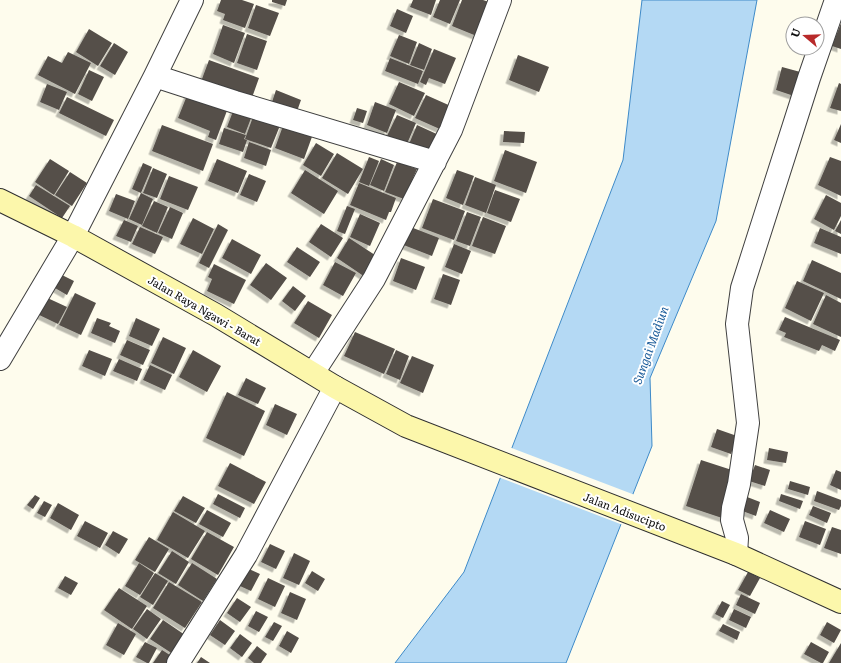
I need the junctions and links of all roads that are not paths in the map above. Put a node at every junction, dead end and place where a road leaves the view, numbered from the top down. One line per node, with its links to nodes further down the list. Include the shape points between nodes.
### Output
1 (192, 0): 4 (street)
2 (500, 0): 5 (street, via 451,130)
3 (836, 0): 12 (street, via 742,288 737,324 748,424 733,508 732,520 737,538)
4 (155, 76): 5 (street); 7 (street)
5 (435, 162): 9 (street, via 374,279)
6 (0, 200): 7 (main road, Jalan Raya Ngawi - Barat)
7 (73, 236): 8 (street); 9 (main road, Jalan Raya Ngawi - Barat, via 216,315)
8 (0, 359)
9 (313, 373): 10 (main road, Jalan Raya Ngawi - Barat)
10 (335, 387): 11 (main road, Jalan Raya Ngawi - Barat); 14 (street, via 246,555)
11 (406, 426): 12 (main road, Jalan Adisucipto)
12 (731, 552): 13 (main road, Jalan Adisucipto)
13 (841, 602)
14 (178, 663)

